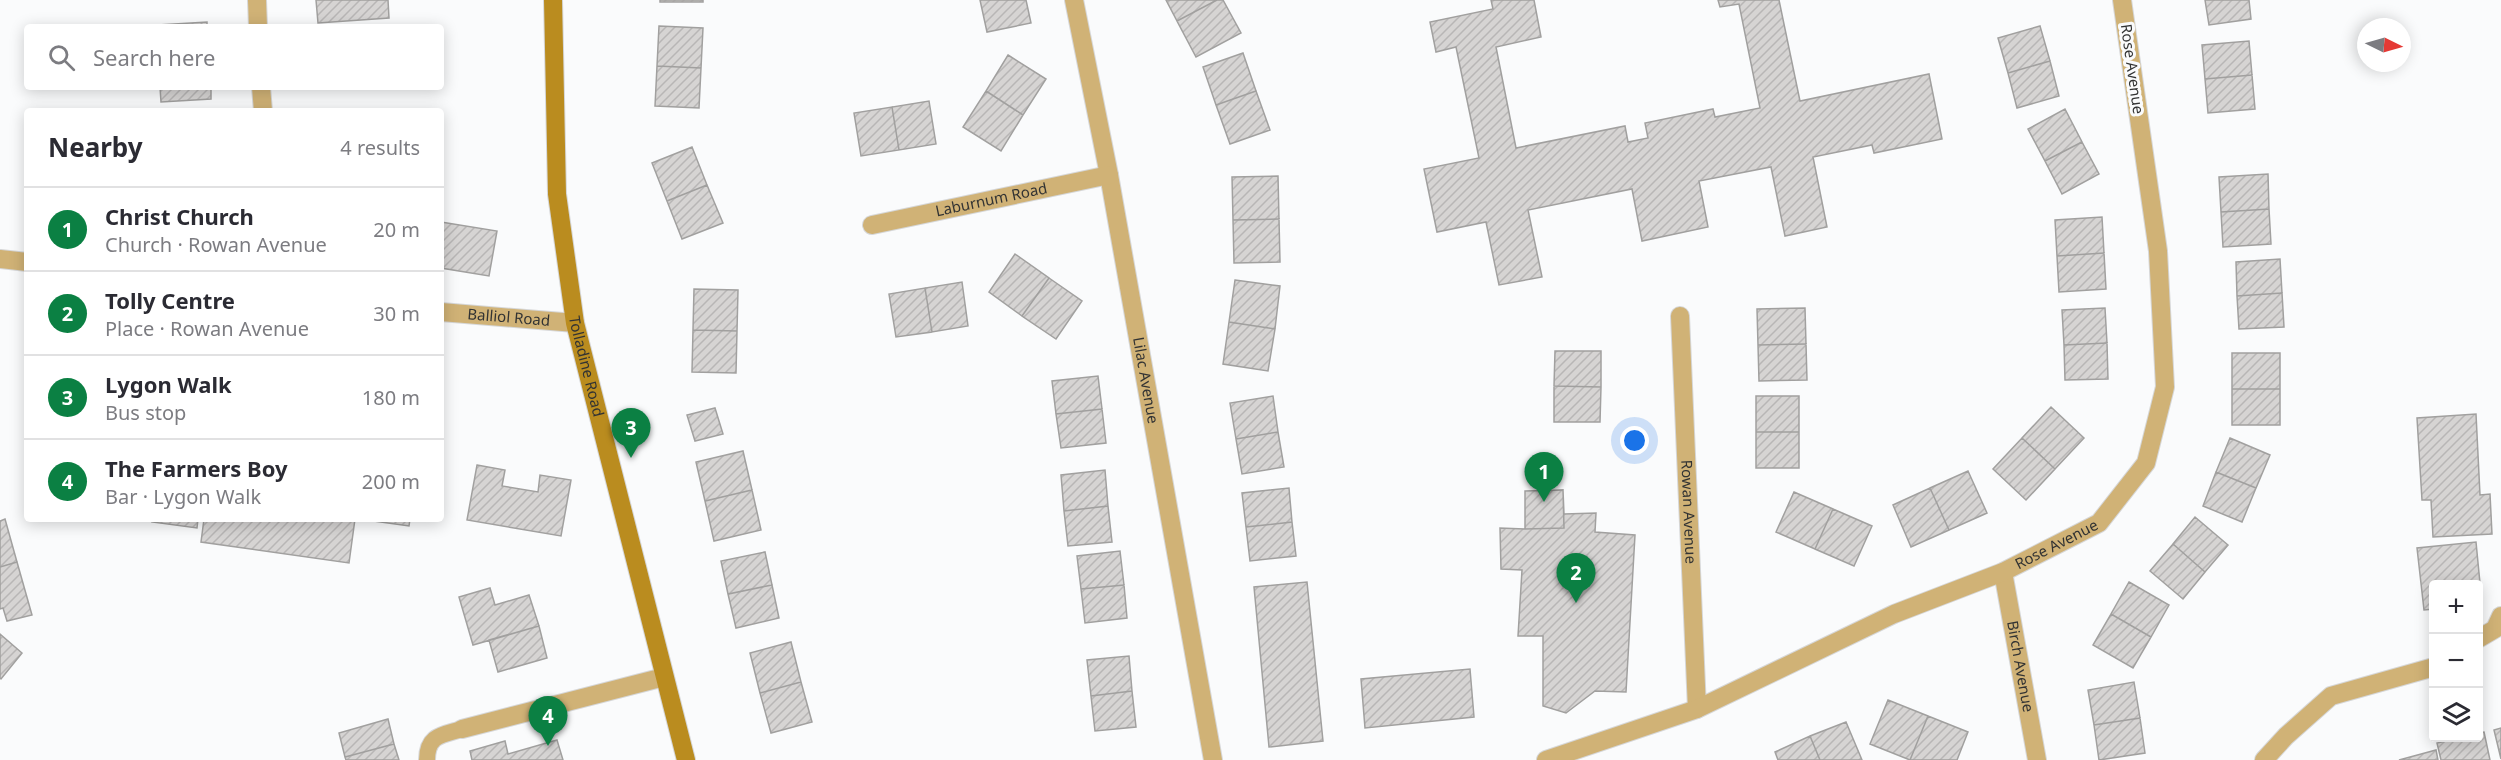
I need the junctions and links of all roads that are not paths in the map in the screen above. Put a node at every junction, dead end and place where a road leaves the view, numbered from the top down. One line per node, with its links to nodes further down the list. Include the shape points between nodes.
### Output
1 (257, 0): 5 (street)
2 (553, 0): 14 (main road, Tolladine Road, via 557,194)
3 (1074, 0): 8 (street, Lilac Avenue)
4 (2122, 0): 15 (street, Rose Avenue, via 2158,250 2165,387 2146,463 2098,523)
5 (258, 24)
6 (261, 90): 7 (street)
7 (262, 108)
8 (1109, 175): 9 (street, Laburnum Road); 24 (street, Lilac Avenue)
9 (872, 225)
10 (0, 259): 11 (street)
11 (24, 262)
12 (444, 312): 14 (street, Balliol Road)
13 (1680, 316): 20 (street, Rowan Avenue)
14 (575, 323): 19 (main road, Tolladine Road)
15 (2003, 572): 20 (street, Rose Avenue, via 1894,614); 26 (street, Birch Avenue)
16 (2501, 616): 17 (street, via 2495,629)
17 (2483, 636)
18 (2429, 668): 27 (street, via 2331,696)
19 (664, 676): 21 (street); 23 (main road, Tolladine Road)
20 (1697, 709): 25 (street, Rose Avenue)
21 (462, 729): 22 (lane, via 436,737 427,748)
22 (427, 760)
23 (686, 760)
24 (1213, 760)
25 (1546, 760)
26 (2037, 760)
27 (2264, 760)

